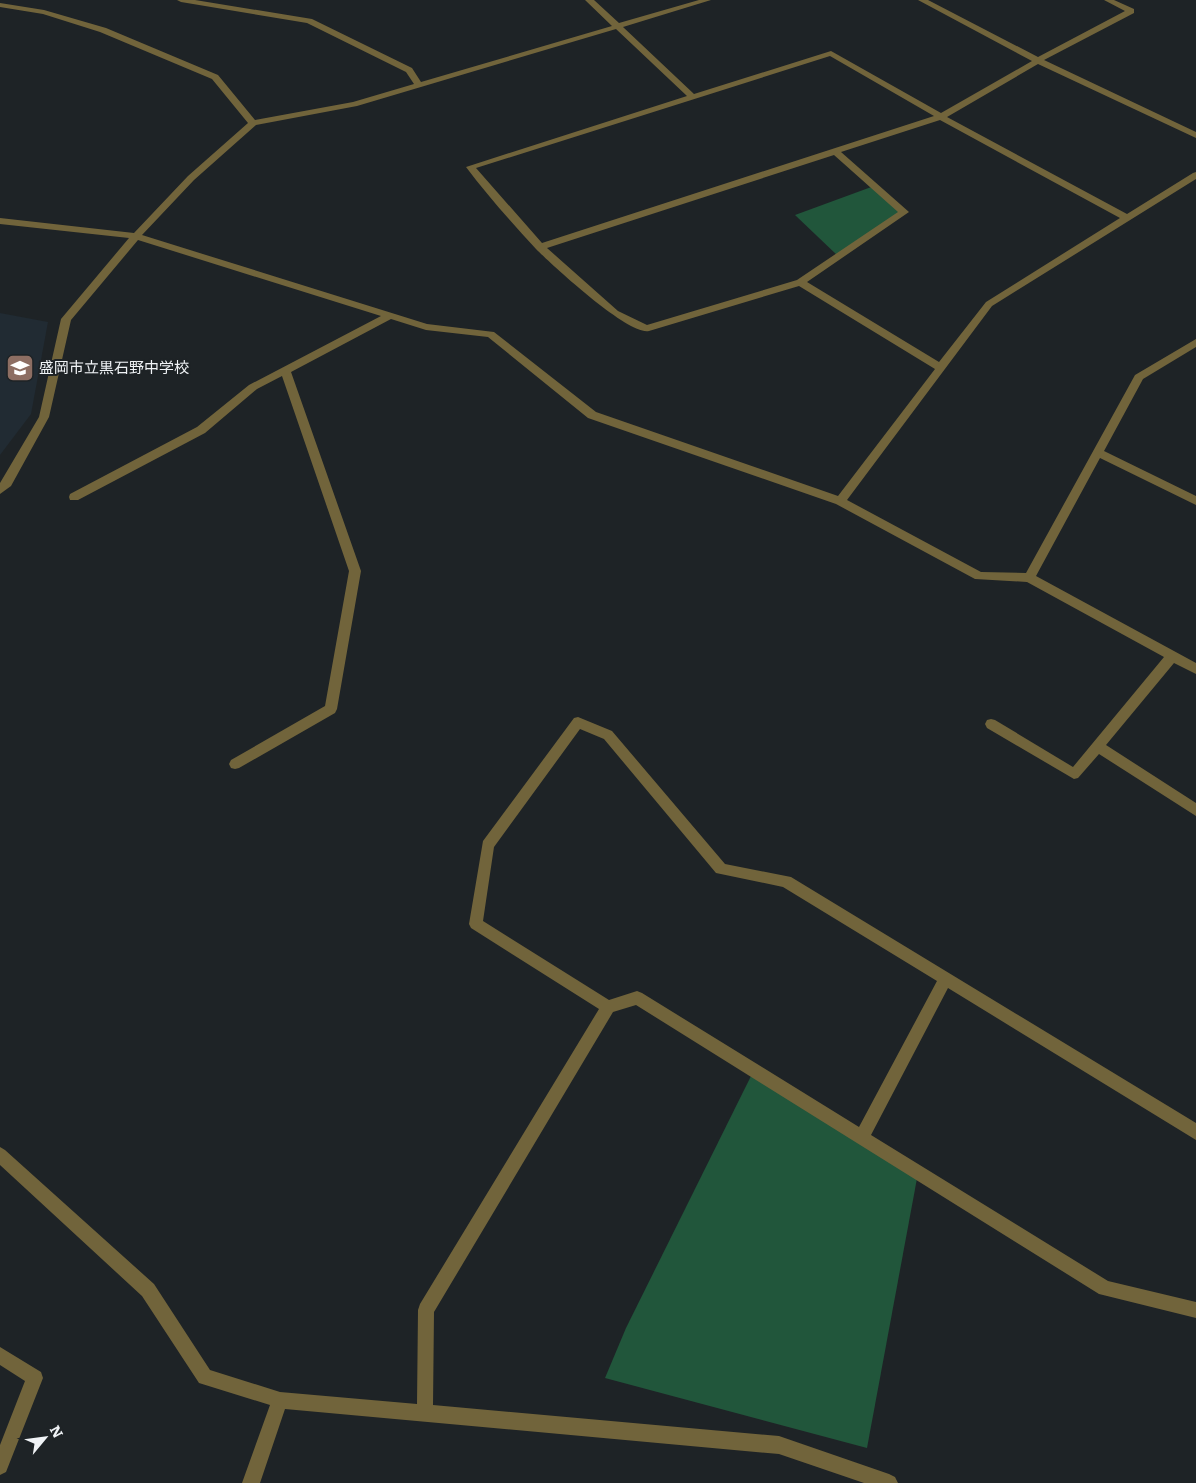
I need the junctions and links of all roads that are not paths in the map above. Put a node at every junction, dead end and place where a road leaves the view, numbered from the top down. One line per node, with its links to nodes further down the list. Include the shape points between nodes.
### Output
1 (180, 0): 9 (street, via 309,20 409,70)
2 (589, 0): 7 (street)
3 (707, 0): 7 (street)
4 (922, 0): 8 (street)
5 (1108, 0): 8 (street, via 1131,11)
6 (0, 5): 12 (street, via 44,12 103,30 215,77)
7 (618, 26): 9 (street); 10 (street)
8 (1038, 60): 11 (street); 13 (street)
9 (419, 86): 12 (street, via 354,104)
10 (693, 97): 11 (street, via 831,53); 19 (street, via 470,167)
11 (941, 117): 14 (street); 16 (street)
12 (253, 122): 18 (street, via 191,178)
13 (1196, 135)
14 (834, 151): 19 (street); 20 (street, via 904,212)
15 (1196, 175): 16 (street)
16 (1127, 218): 23 (street, via 989,304)
17 (0, 221): 18 (street)
18 (136, 236): 21 (street); 26 (street, via 66,319 44,417)
19 (540, 247): 20 (street, via 615,313 646,329)
20 (800, 282): 23 (street)
21 (390, 316): 24 (street); 28 (street, via 426,327 491,334 592,415)
22 (1196, 342): 25 (street, via 1139,377)
23 (941, 368): 28 (street)
24 (285, 370): 27 (street, via 254,387 201,430); 35 (street, via 355,571 331,709)
25 (1098, 452): 29 (street); 30 (street)
26 (0, 490)
27 (74, 496)
28 (840, 501): 30 (street, via 979,576)
29 (1196, 501)
30 (1029, 578): 31 (street)
31 (1172, 656): 32 (street); 34 (street)
32 (1196, 669)
33 (991, 724): 34 (street, via 1074,774)
34 (1098, 746): 36 (street)
35 (235, 764)
36 (1196, 810)
37 (945, 979): 38 (street, via 786,882 721,868 608,735 578,722 488,845 476,924); 39 (street); 40 (street)
38 (608, 1007): 40 (street, via 637,998); 45 (street, via 426,1310)
39 (1196, 1132)
40 (862, 1137): 42 (street, via 1105,1288)
41 (0, 1155): 44 (street, via 148,1290 205,1377)
42 (1196, 1310)
43 (0, 1354): 46 (street, via 36,1378)
44 (280, 1400): 45 (street); 47 (street)
45 (425, 1412): 48 (street, via 779,1445)
46 (0, 1466)
47 (251, 1483)
48 (889, 1483)

